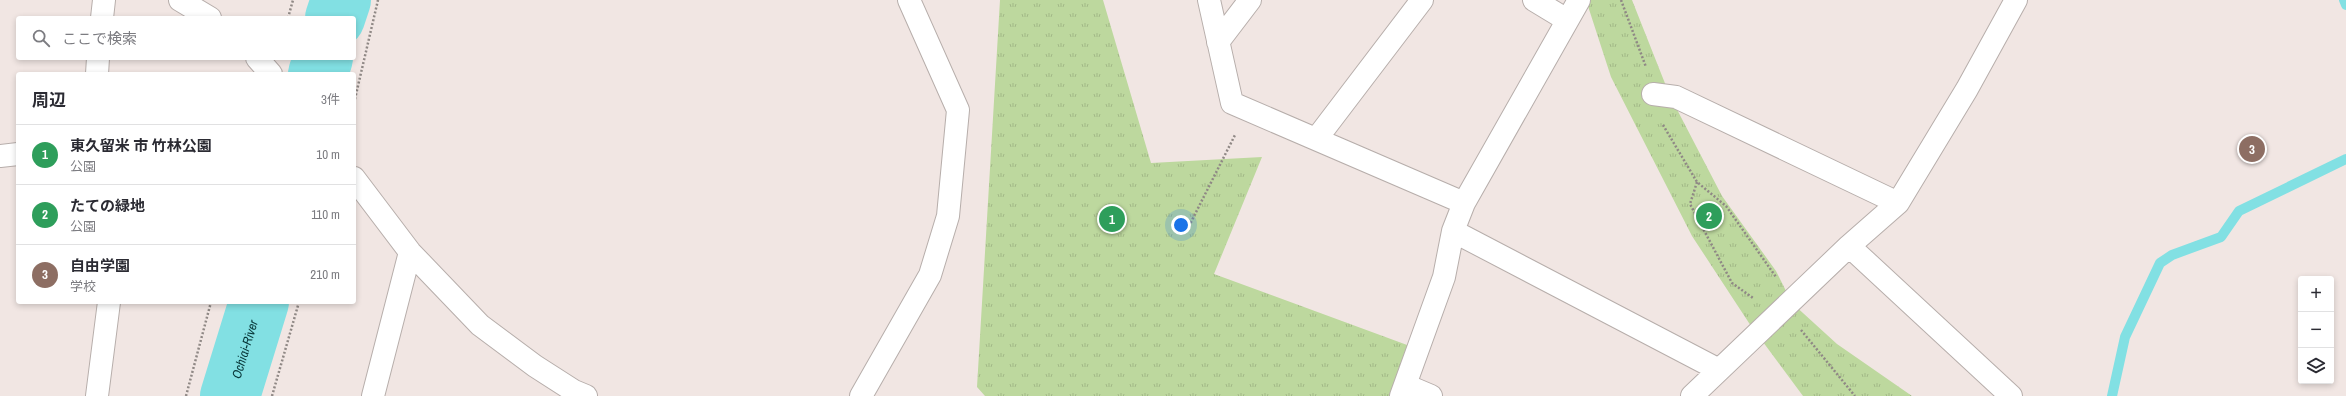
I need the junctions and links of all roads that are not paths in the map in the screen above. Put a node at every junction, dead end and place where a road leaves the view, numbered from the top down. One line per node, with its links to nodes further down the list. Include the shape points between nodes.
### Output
1 (104, 0): 10 (street)
2 (180, 0): 11 (street)
3 (909, 0): 34 (street, via 958,110 948,216 930,275)
4 (1209, 0): 13 (street)
5 (1250, 0): 13 (street)
6 (1422, 0): 19 (street)
7 (1534, 0): 12 (street)
8 (1579, 0): 12 (street)
9 (2016, 0): 24 (street, via 1967,89)
10 (102, 16)
11 (207, 16)
12 (1567, 20): 23 (street)
13 (1218, 42): 19 (street, via 1232,103)
14 (98, 60): 16 (street)
15 (259, 60): 17 (street)
16 (96, 72)
17 (269, 72)
18 (1653, 94): 24 (street, via 1676,97)
19 (1317, 138): 23 (street)
20 (16, 154): 21 (street)
21 (0, 156)
22 (356, 181): 27 (street)
23 (1464, 203): 25 (street)
24 (1898, 203): 26 (street)
25 (1453, 231): 29 (street); 30 (street, via 1444,277)
26 (1849, 246): 29 (street); 37 (street)
27 (410, 252): 32 (street); 33 (street, via 480,325 535,366)
28 (109, 304): 31 (street)
29 (1720, 370): 36 (street)
30 (1403, 391): 35 (street)
31 (97, 396)
32 (373, 396)
33 (586, 396)
34 (861, 396)
35 (1431, 396)
36 (1692, 396)
37 (2011, 396)

